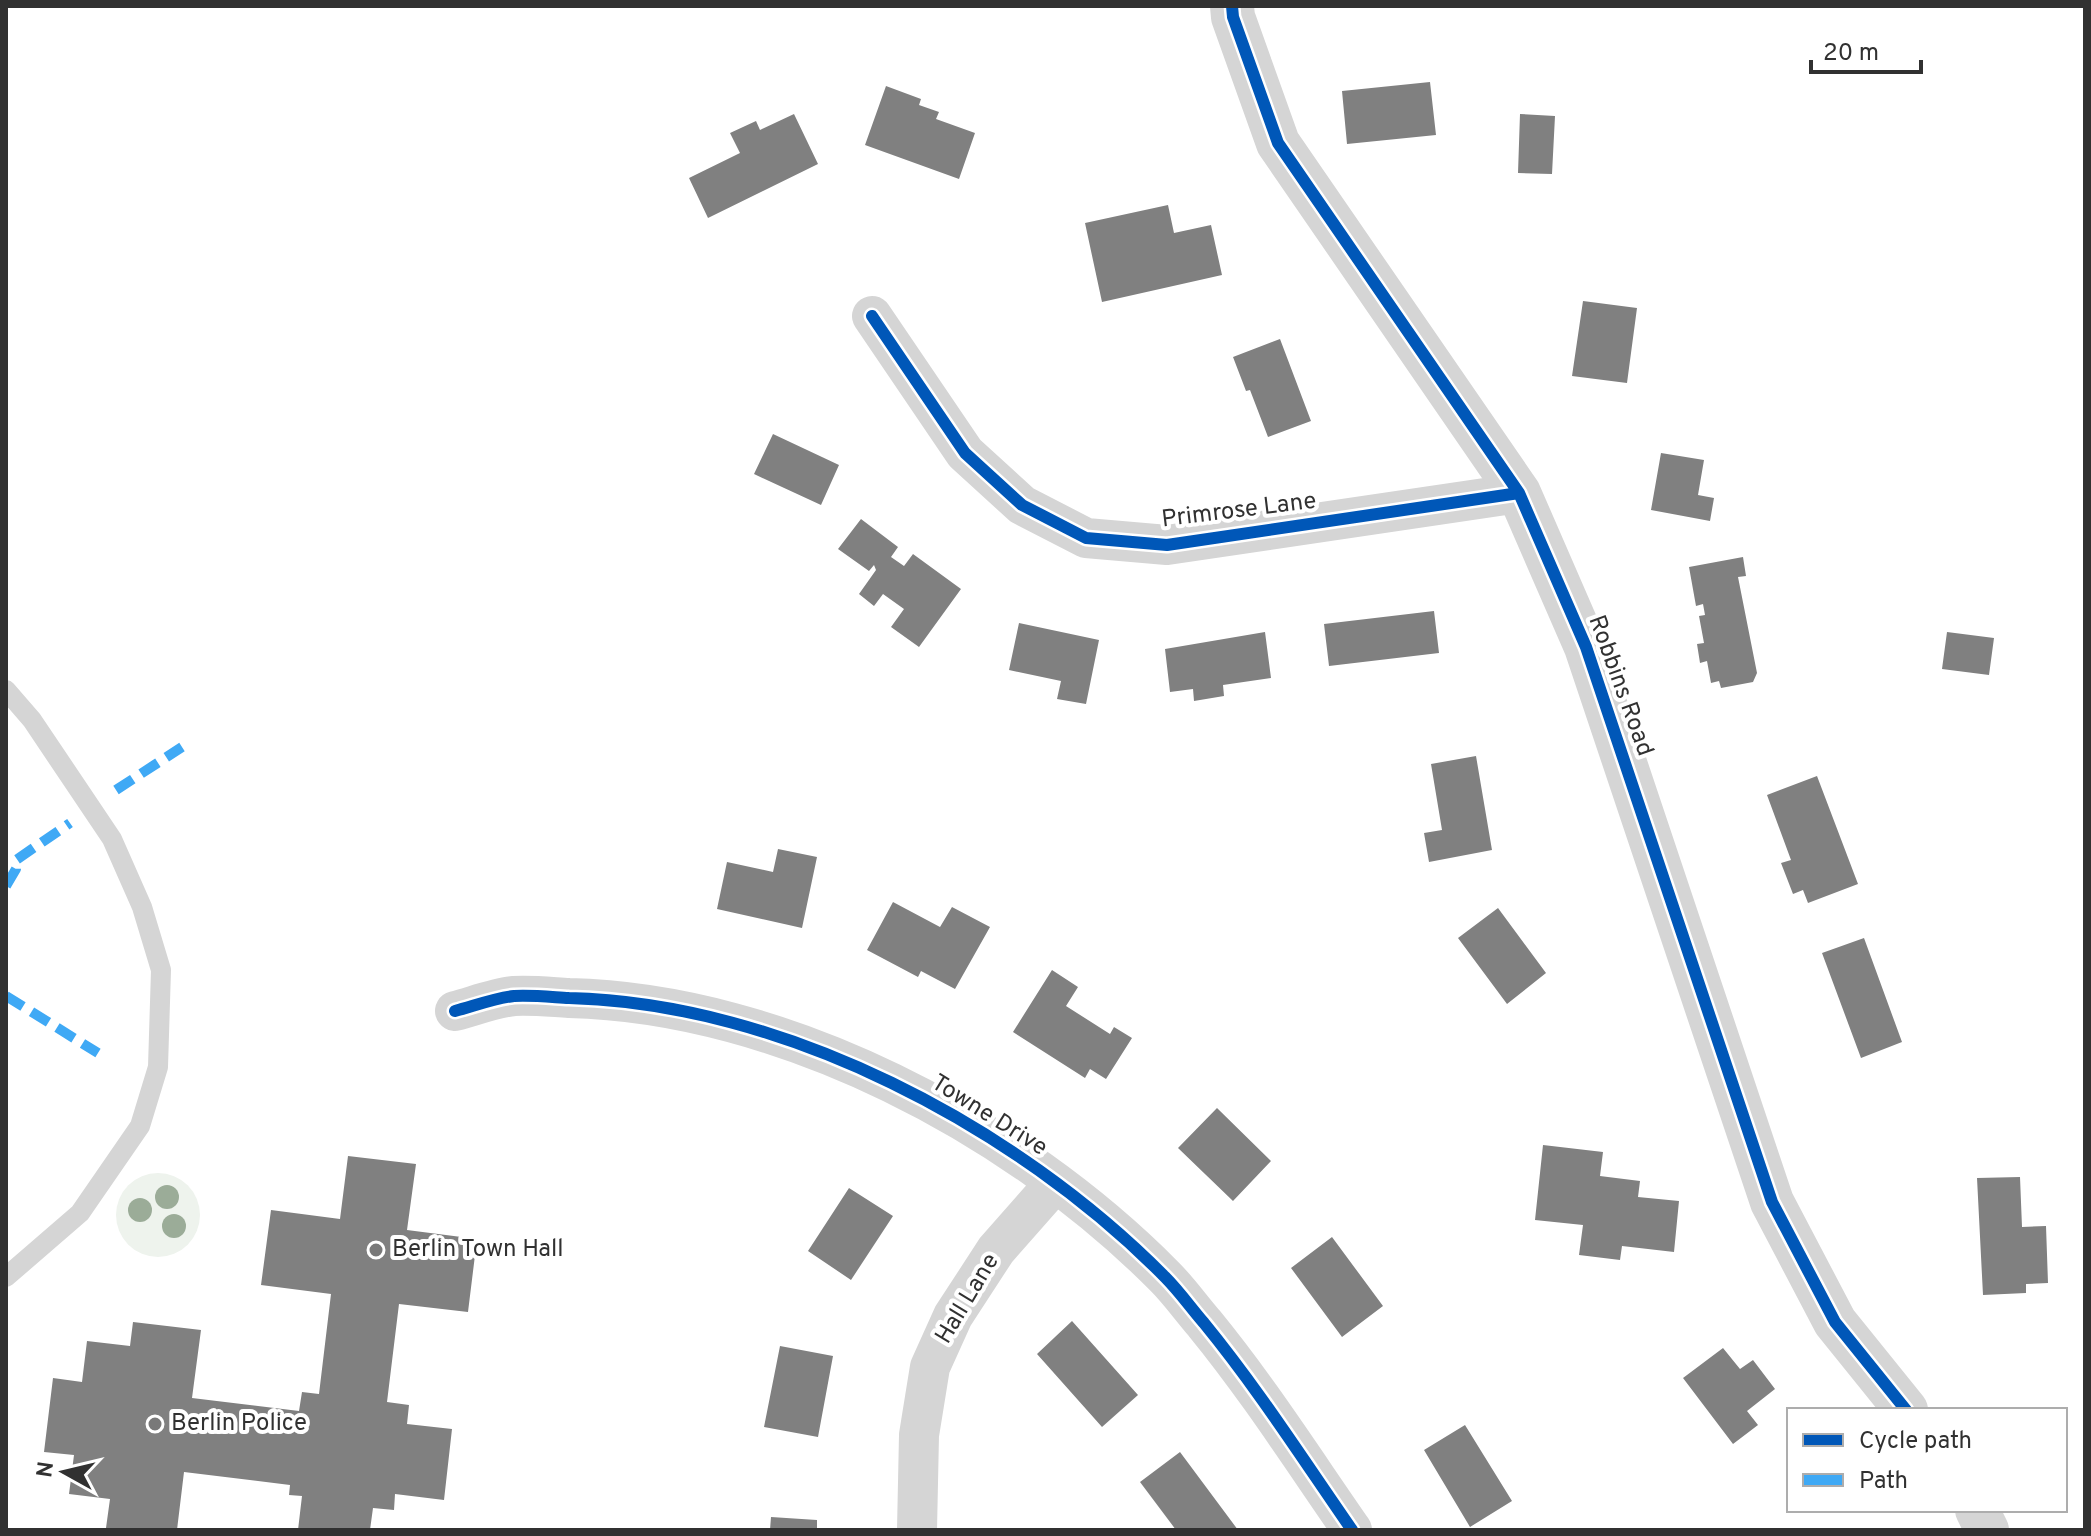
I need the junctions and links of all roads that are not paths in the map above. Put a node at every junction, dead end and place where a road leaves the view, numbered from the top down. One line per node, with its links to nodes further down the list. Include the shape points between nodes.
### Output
1 (1232, 6): 3 (street, Robbins Road, via 1278,143)
2 (872, 316): 3 (street, Primrose Lane, via 965,453 1022,505 1086,538 1167,545)
3 (1519, 493): 8 (street, Robbins Road, via 1586,647 1772,1202 1835,1322)
4 (6, 690): 7 (lane, via 112,839 142,907 161,970 158,1067 140,1126 80,1213)
5 (455, 1011): 6 (street, Towne Drive, via 514,996 614,999 784,1037 897,1085)
6 (1055, 1183): 10 (street, Hall Lane, via 996,1250 953,1316 930,1367 919,1435); 11 (street, Towne Drive, via 1111,1225 1167,1279 1231,1356)
7 (6, 1277)
8 (1904, 1408)
9 (1978, 1512): 12 (street)
10 (917, 1530)
11 (1352, 1530)
12 (1987, 1530)

